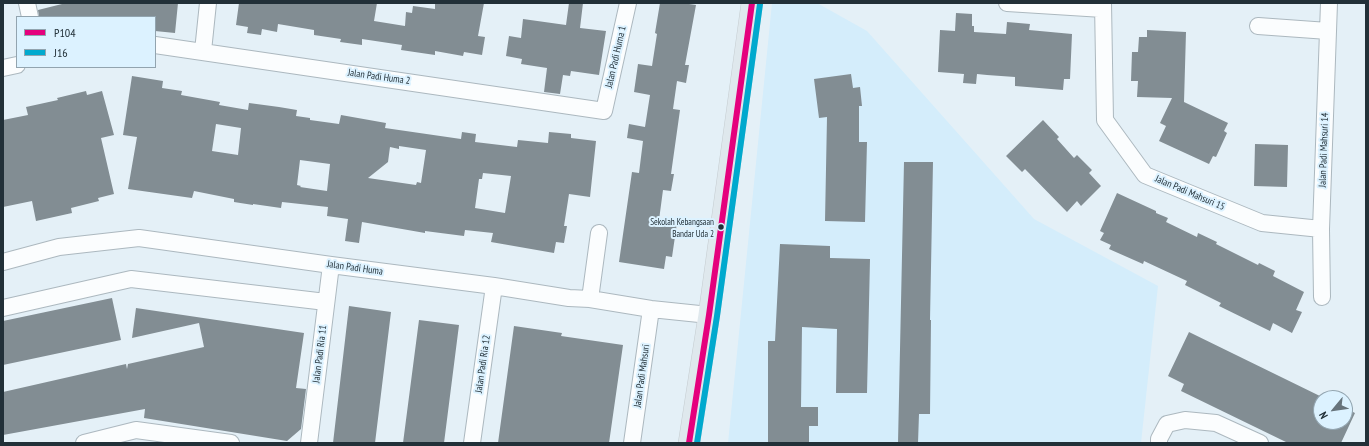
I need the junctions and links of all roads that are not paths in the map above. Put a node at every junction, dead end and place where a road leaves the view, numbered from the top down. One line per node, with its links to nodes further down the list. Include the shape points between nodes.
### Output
1 (27, 3): 8 (street)
2 (208, 3): 12 (street)
3 (628, 3): 15 (street, Jalan Padi Huma 1)
4 (752, 3): 26 (main road)
5 (1007, 3): 7 (street)
6 (1329, 3): 10 (street, Jalan Padi Mahsuri 14)
7 (1103, 6): 16 (street, Jalan Padi Mahsuri 15, via 1105,120 1145,175 1262,224)
8 (30, 16)
9 (1258, 26): 10 (street)
10 (1328, 31): 16 (street, Jalan Padi Mahsuri 14)
11 (156, 45): 12 (street, Jalan Padi Huma 2)
12 (203, 51): 15 (street, Jalan Padi Huma 2)
13 (16, 65): 14 (street)
14 (3, 68)
15 (604, 112)
16 (1321, 229): 21 (street, Jalan Padi Mahsuri 14)
17 (599, 233): 22 (street)
18 (3, 262): 19 (street, Jalan Padi Huma, via 59,247 139,238)
19 (331, 265): 20 (street, Jalan Padi Huma); 23 (street, Jalan Padi Ria 11)
20 (494, 286): 22 (street, Jalan Padi Huma); 31 (street, Jalan Padi Ria 12)
21 (1322, 297)
22 (590, 299): 25 (street, Jalan Padi Huma)
23 (326, 302): 24 (street, via 131,280); 30 (street, Jalan Padi Ria 11)
24 (3, 308)
25 (651, 309): 26 (street, Jalan Padi Huma); 32 (street, Jalan Padi Mahsuri)
26 (709, 315): 33 (main road)
27 (1159, 441): 34 (street, via 1167,424 1185,420 1216,423)
28 (84, 443): 29 (street, via 136,430)
29 (231, 443)
30 (309, 443)
31 (472, 443)
32 (632, 443)
33 (689, 443)
34 (1260, 443)

